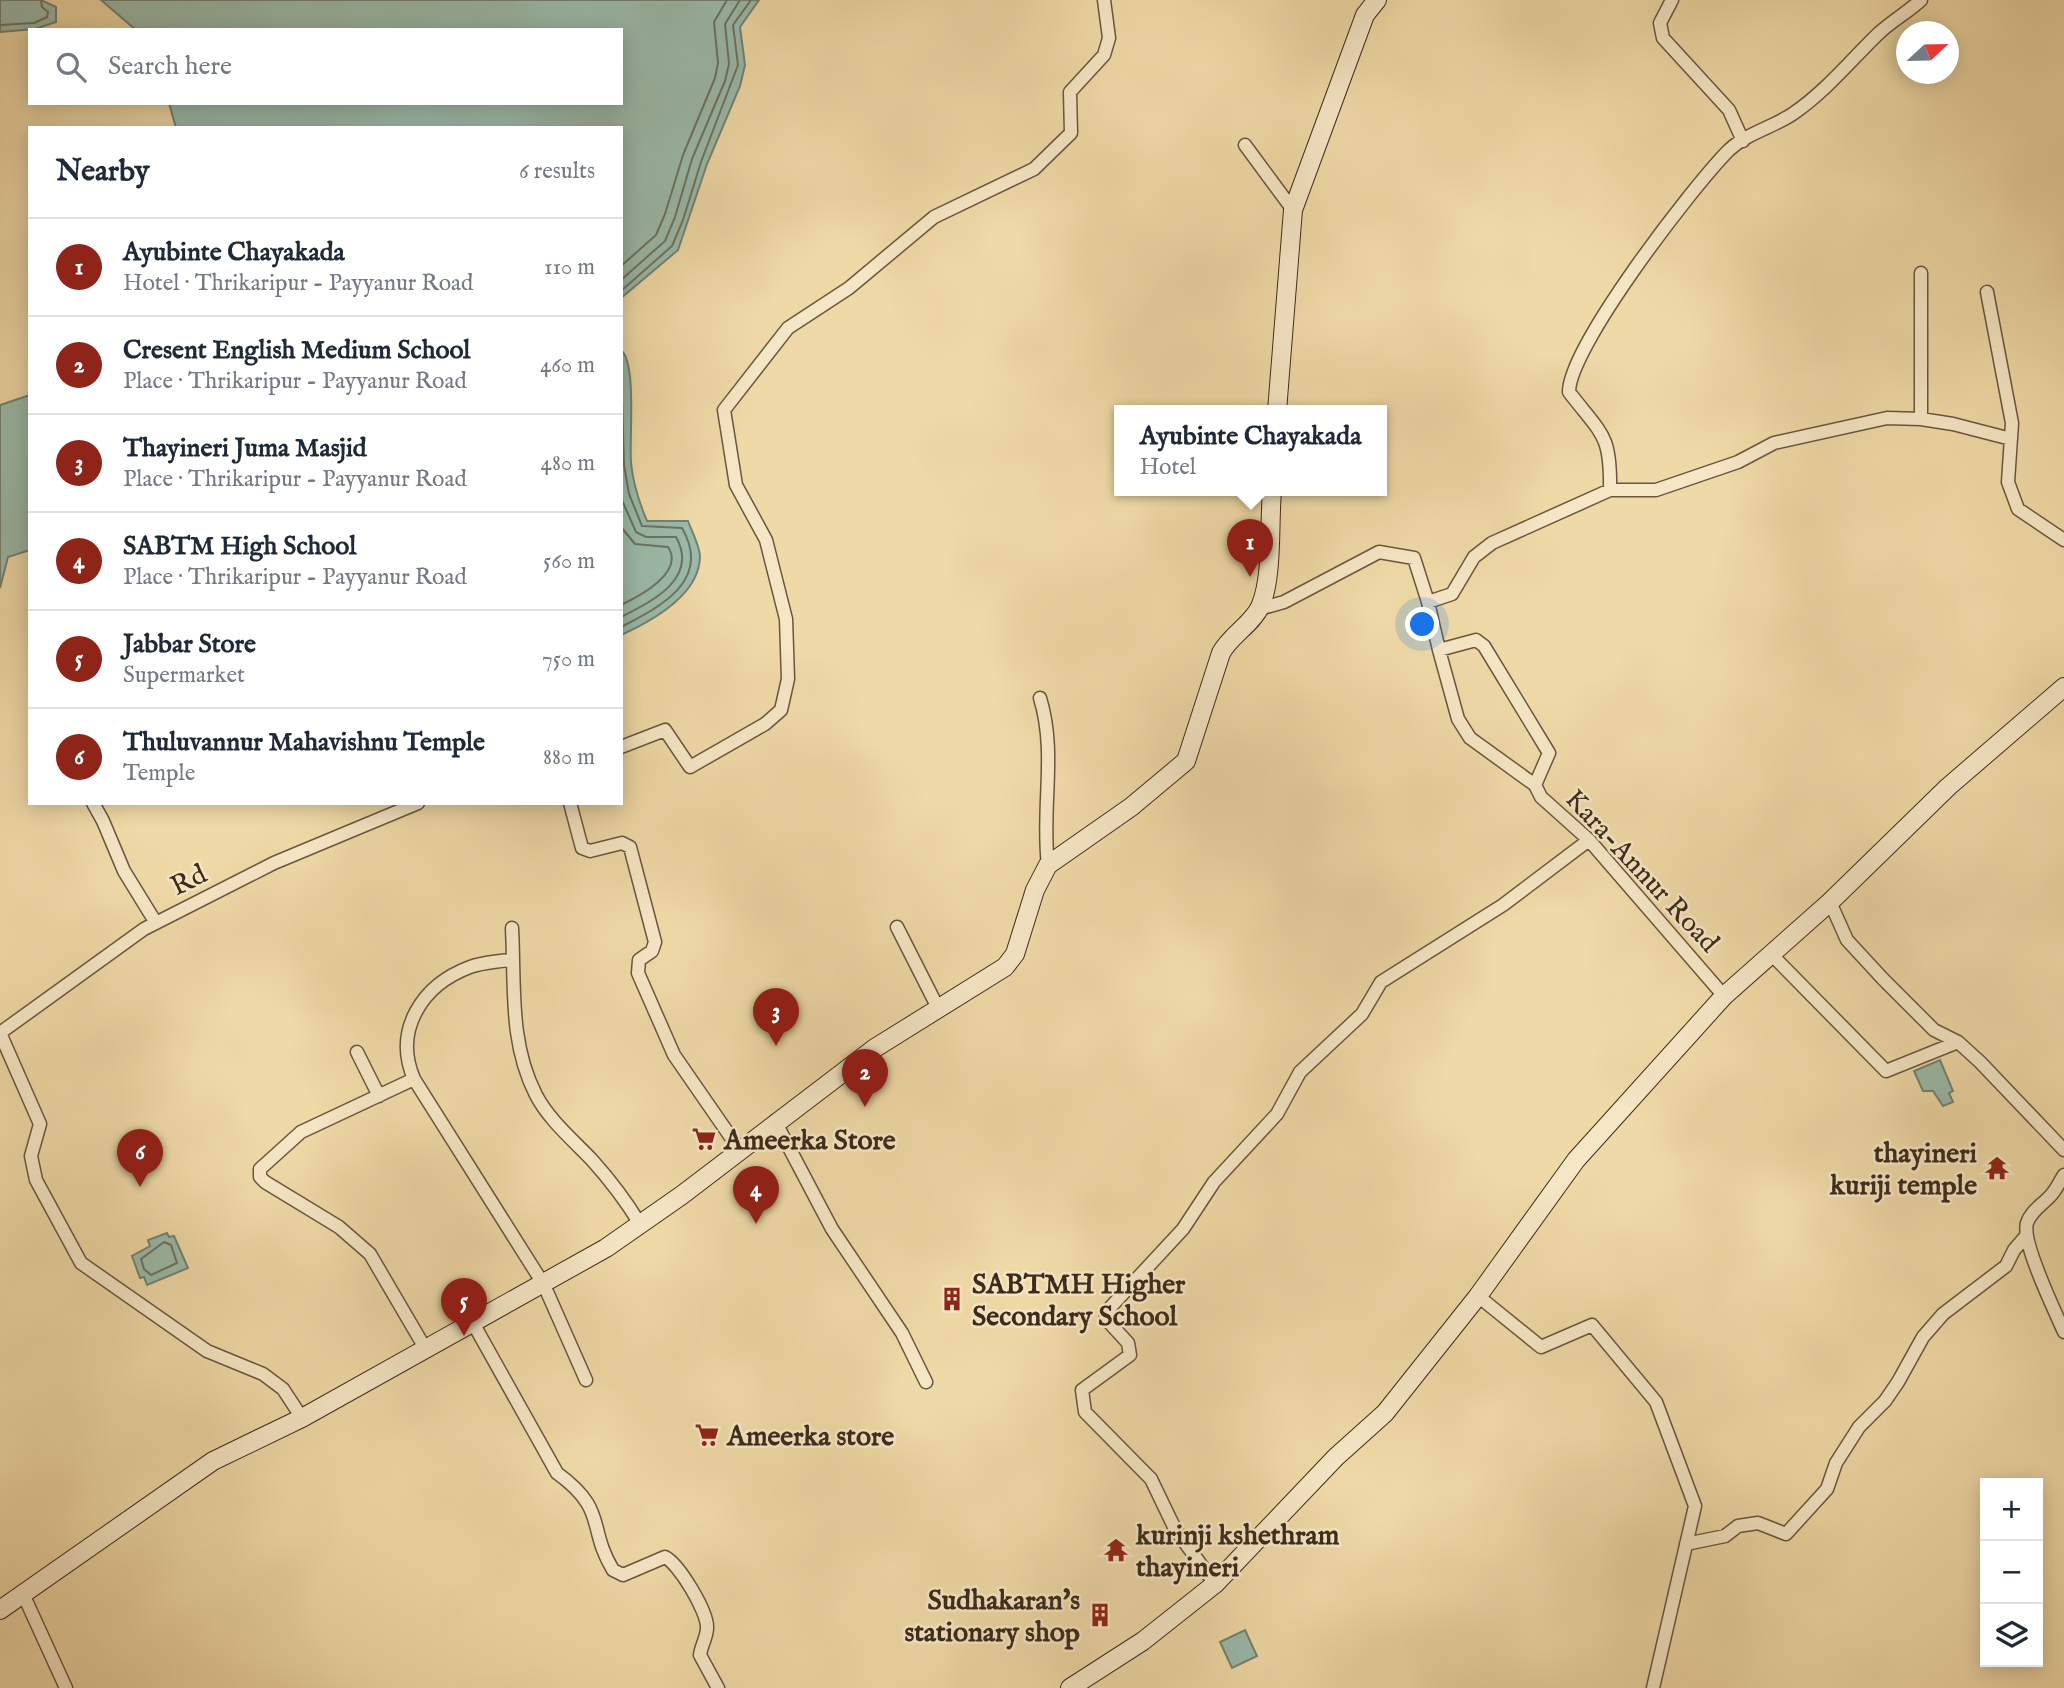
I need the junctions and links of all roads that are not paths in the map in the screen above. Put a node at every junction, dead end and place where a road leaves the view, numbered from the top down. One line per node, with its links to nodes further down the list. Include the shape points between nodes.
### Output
1 (1104, 0): 21 (street, via 1110,38 1104,55 1070,92 1072,134 1034,169 934,217 849,288 788,328 724,410 736,485 766,540 786,619 788,679 781,710 690,767 665,730)
2 (1377, 0): 7 (main road, via 1365,15)
3 (1672, 0): 5 (street, via 1660,23 1663,38 1729,110)
4 (1921, 0): 5 (street, via 1880,32 1794,114)
5 (1743, 141): 13 (street, via 1714,168 1640,261 1569,380 1569,392 1606,437)
6 (1245, 145): 7 (street)
7 (1293, 210): 10 (main road)
8 (1920, 273): 11 (street)
9 (1987, 292): 12 (street, via 2012,423)
10 (1277, 405)
11 (1921, 419): 12 (street); 13 (street, via 1887,418 1774,443 1738,462 1656,490)
12 (2011, 439): 15 (street, via 2008,482 2018,509)
13 (1610, 490): 16 (street, via 1492,543 1474,557 1452,594)
14 (1272, 496): 17 (main road, via 1265,588)
15 (2064, 540)
16 (1428, 601): 17 (street, via 1414,558 1379,552 1284,602); 18 (street)
17 (1259, 609): 27 (main road, via 1221,653 1186,761 1131,807)
18 (1439, 650): 22 (street, via 1458,719 1470,738); 22 (street, Kara-Annur Road, via 1476,640 1484,646 1549,753)
19 (2064, 687): 28 (main road, via 1948,787)
20 (1040, 698): 27 (street, via 1047,722 1050,769 1045,816)
21 (623, 746)
22 (1535, 785): 26 (street, Kara-Annur Road, via 1541,797)
23 (94, 805): 29 (street, via 124,871)
24 (413, 805): 29 (street, Rd, via 274,863)
25 (571, 805): 42 (street, via 582,848 590,851 622,843 630,847 655,942 652,951 639,960 638,973 674,1055)
26 (1588, 840): 34 (street, Kara-Annur Road); 56 (street, via 1503,905 1381,982 1362,1014 1300,1072 1277,1114 1214,1182 1183,1229 1106,1312 1106,1319 1128,1343 1130,1355 1082,1390 1085,1412 1150,1479 1175,1529)
27 (1048, 865): 35 (main road, via 1037,883 1015,954 985,981)
28 (1830, 902): 32 (main road); 37 (street, via 1847,940 1934,1030)
29 (156, 923): 36 (street, Rd)
30 (897, 927): 35 (street)
31 (512, 928): 33 (street)
32 (1770, 953): 34 (main road); 37 (street, via 1885,1071)
33 (513, 959): 39 (street, via 457,973 428,996 408,1023 406,1062); 45 (street, via 517,1038 537,1097 607,1177)
34 (1724, 996): 48 (main road, via 1576,1160)
35 (938, 1007): 41 (main road)
36 (0, 1033): 54 (street, via 40,1124 32,1156 36,1180 81,1263 207,1351 283,1389)
37 (1958, 1042): 43 (street)
38 (357, 1052): 40 (street)
39 (414, 1079): 40 (street); 47 (street)
40 (379, 1096): 51 (street, via 301,1132 260,1169 260,1177 339,1227 370,1254)
41 (775, 1121): 42 (main road); 53 (street, via 832,1229 902,1333)
42 (739, 1149): 45 (main road)
43 (2064, 1150)
44 (2064, 1175): 46 (street, via 2052,1195 2032,1213)
45 (640, 1224): 47 (main road)
46 (2026, 1236): 50 (street); 55 (street, via 2006,1266 1943,1314 1923,1337 1892,1392 1859,1427 1836,1463 1827,1489 1786,1534 1758,1524)
47 (544, 1285): 49 (main road); 52 (street)
48 (1478, 1296): 55 (street, via 1541,1347 1591,1325 1656,1402 1695,1506); 56 (main road, via 1385,1413 1336,1457)
49 (473, 1323): 51 (main road); 60 (street, via 557,1473 591,1505 613,1570 623,1575 664,1558 682,1572 706,1620 700,1655)
50 (2064, 1332)
51 (425, 1348): 54 (main road)
52 (586, 1380)
53 (926, 1382)
54 (302, 1418): 57 (main road, via 213,1461)
55 (1686, 1544): 62 (street)
56 (1215, 1584): 61 (main road, via 1143,1641)
57 (24, 1596): 58 (main road); 59 (street)
58 (0, 1610)
59 (66, 1688)
60 (718, 1688)
61 (1070, 1688)
62 (1653, 1688)

